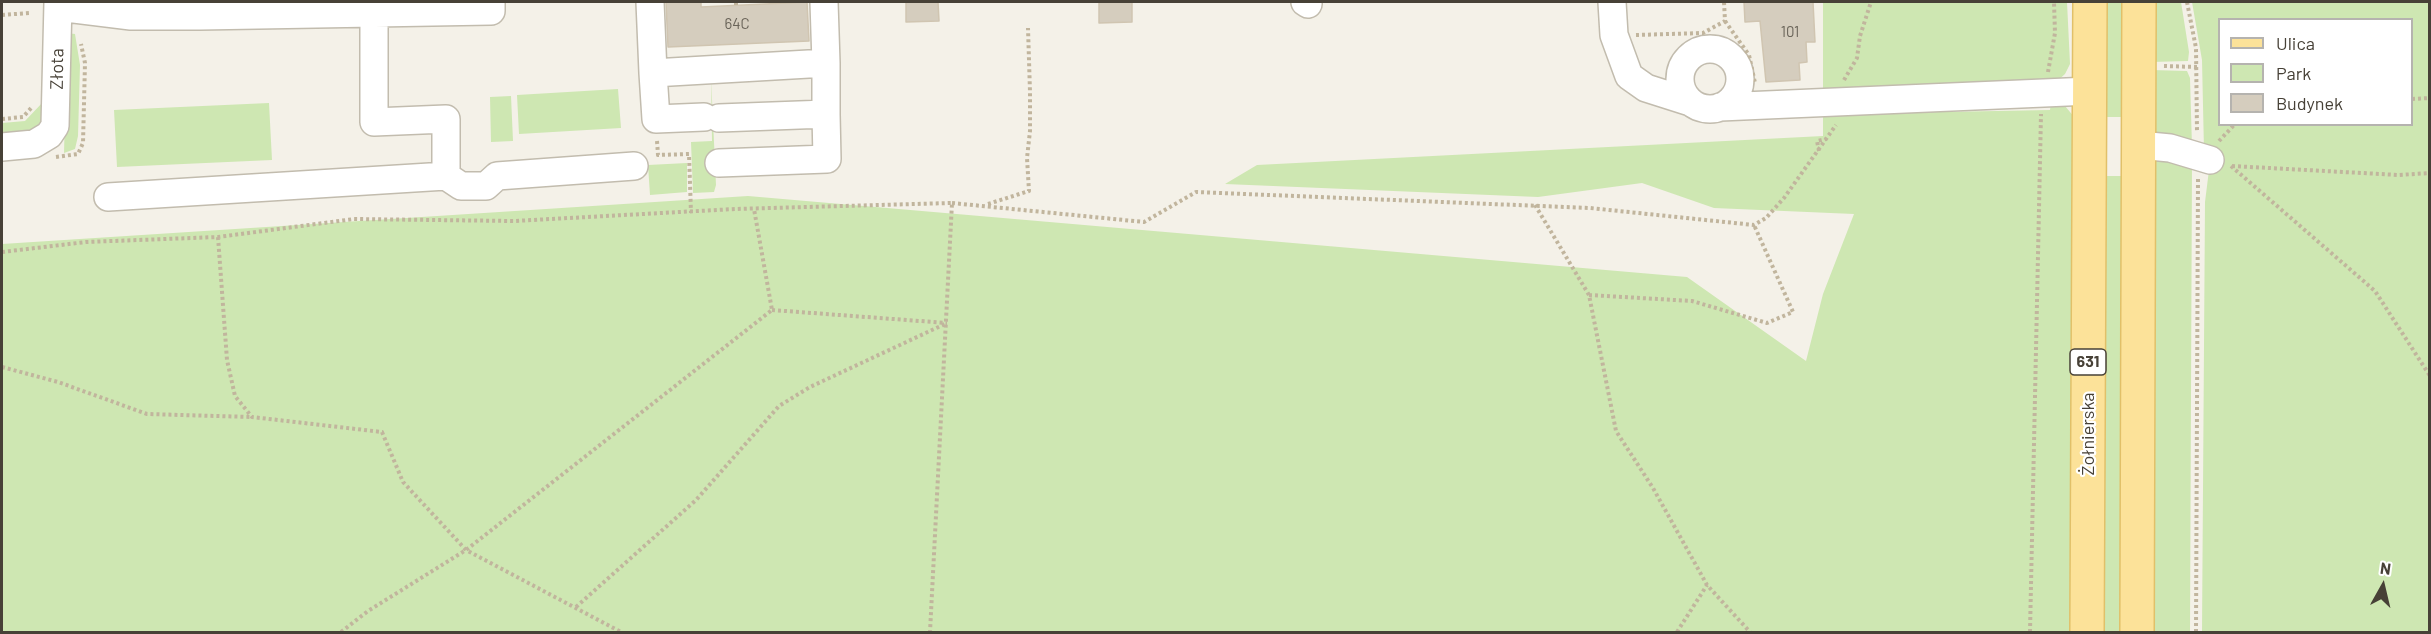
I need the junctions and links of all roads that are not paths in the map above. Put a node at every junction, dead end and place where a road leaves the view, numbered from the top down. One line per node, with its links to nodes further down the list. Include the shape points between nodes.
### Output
1 (491, 2): 8 (street, via 491,11)
2 (650, 2): 10 (street)
3 (824, 2): 9 (street)
4 (1612, 2): 12 (street, via 1614,35 1629,76 1646,88)
5 (2090, 2): 11 (main road, 631)
6 (2139, 2): 15 (main road)
7 (58, 4): 8 (street, via 92,12 182,16); 16 (street, Złota, via 56,118 49,135 34,144)
8 (374, 14): 20 (street, via 374,122 446,119)
9 (826, 63): 10 (street); 14 (street)
10 (653, 73): 14 (street, via 656,119)
11 (2090, 91): 13 (street); 22 (main road, Żołnierska / 631)
12 (1690, 102): 13 (street, via 1699,107); 13 (street, via 1679,73 1690,55 1710,48 1729,55 1740,73 1736,94)
13 (1720, 107)
14 (826, 114): 18 (street, via 827,159)
15 (2139, 145): 17 (street, via 2170,148); 23 (main road)
16 (2, 147)
17 (2204, 158)
18 (719, 163)
19 (634, 166): 20 (street, via 497,176 486,186 461,186)
20 (446, 176): 21 (street)
21 (108, 197)
22 (2087, 633)
23 (2137, 633)

